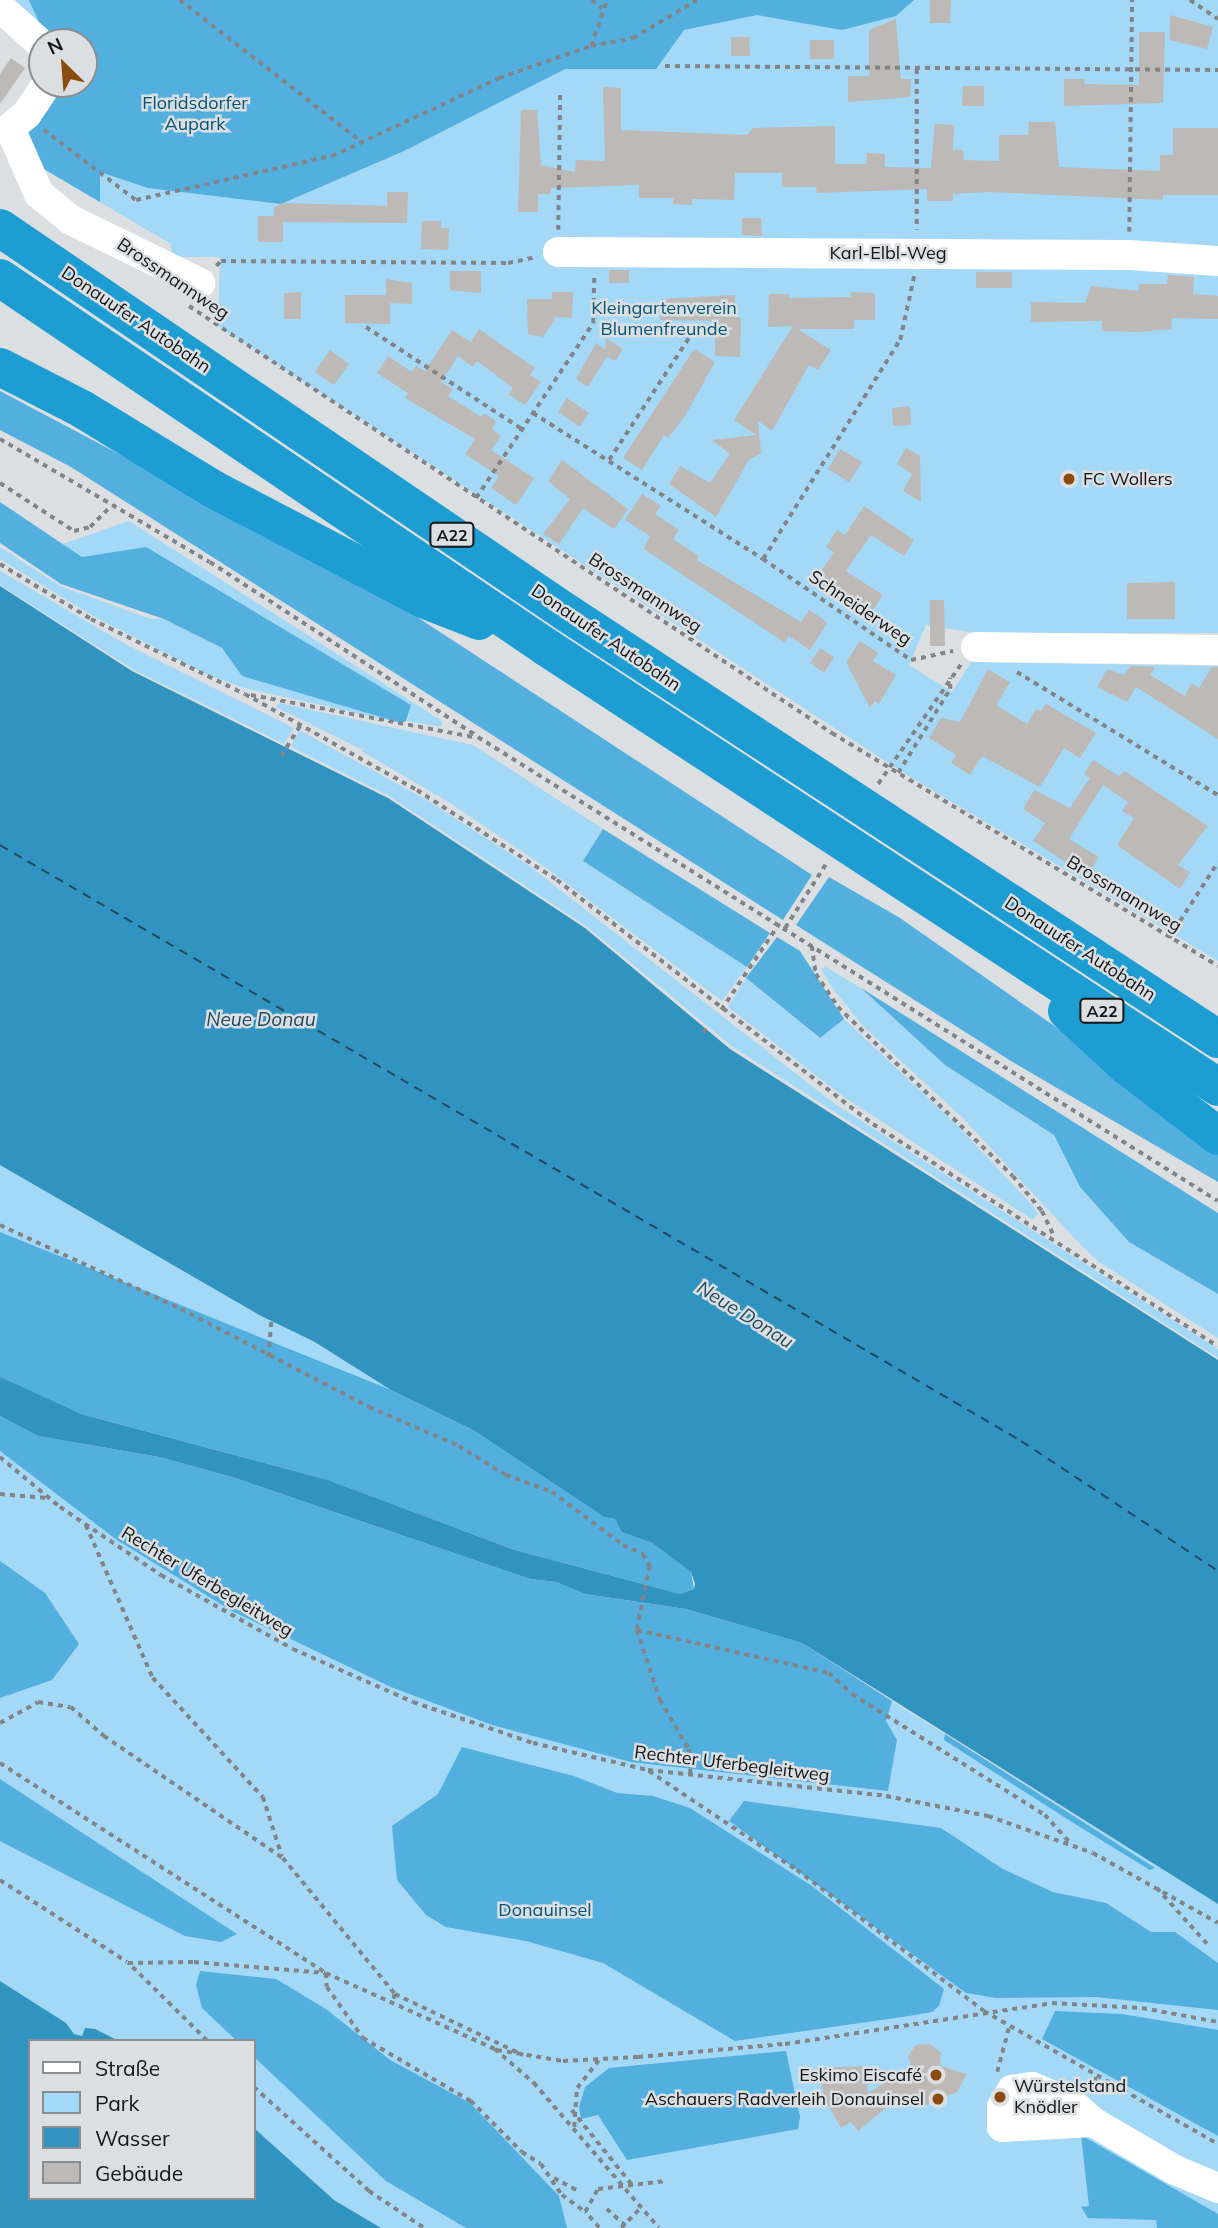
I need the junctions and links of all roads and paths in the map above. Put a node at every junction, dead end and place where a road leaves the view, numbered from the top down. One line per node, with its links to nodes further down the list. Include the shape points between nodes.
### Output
1 (4, 0): 8 (street)
2 (180, 0): 20 (path)
3 (592, 0): 9 (path)
4 (607, 0): 9 (path)
5 (697, 0): 12 (path, via 633,38)
6 (1132, 0): 15 (path)
7 (1190, 0): 10 (path)
8 (0, 6): 11 (street)
9 (602, 8): 12 (path)
10 (1218, 19)
11 (28, 32)
12 (591, 46): 20 (path, via 499,78)
13 (665, 66): 14 (path)
14 (917, 69): 15 (path); 24 (path)
15 (1131, 70): 16 (path); 25 (path)
16 (1218, 70)
17 (560, 92): 23 (path)
18 (38, 98): 19 (street)
19 (27, 114): 20 (path, via 136,200 332,156); 29 (street, via 10,128 30,180 52,208)
20 (364, 144)
21 (0, 228): 61 (highway, Donauufer Autobahn / A22, via 567,613)
22 (593, 250): 23 (street, Karl-Elbl-Weg); 24 (street, Karl-Elbl-Weg); 35 (path, via 593,323)
23 (558, 252): 26 (path, via 508,263)
24 (917, 253): 25 (street, Karl-Elbl-Weg); 42 (path, via 900,340)
25 (1129, 255): 27 (street, Karl-Elbl-Weg)
26 (220, 261)
27 (1218, 261)
28 (0, 278): 44 (highway, A22)
29 (192, 293): 40 (path, Brossmannweg)
30 (366, 327): 36 (path)
31 (694, 330): 38 (path)
32 (0, 343): 34 (highway)
33 (0, 367): 34 (highway)
34 (82, 409): 44 (highway, via 213,489 423,599)
35 (533, 412): 36 (path); 38 (path, Schneiderweg)
36 (522, 429): 40 (path)
37 (0, 439): 41 (path)
38 (609, 461): 42 (path, Schneiderweg)
39 (0, 483): 41 (path, via 74,531 90,527)
40 (476, 498): 53 (path, Brossmannweg)
41 (111, 506): 51 (path, via 210,562)
42 (763, 559): 45 (path, Schneiderweg, via 911,660)
43 (0, 564): 49 (path, via 103,626)
44 (546, 647): 59 (highway, A22)
45 (976, 647): 46 (street)
46 (1218, 650)
47 (1013, 669): 54 (path)
48 (950, 677): 53 (path, via 950,689)
49 (245, 694): 50 (path); 51 (path)
50 (300, 725): 52 (path); 65 (path, via 417,790 557,880)
51 (478, 737): 57 (path)
52 (281, 755)
53 (898, 773): 60 (path, Brossmannweg)
54 (1218, 795)
55 (1218, 862): 60 (path)
56 (806, 896): 58 (path)
57 (779, 924): 58 (path); 65 (path)
58 (785, 928): 62 (path)
59 (985, 936): 69 (highway, A22); 70 (highway, via 1128,1067)
60 (1170, 937): 63 (path, Brossmannweg)
61 (1062, 939): 64 (highway); 68 (highway, Donauufer Autobahn / A22)
62 (812, 946): 71 (path); 73 (path, via 816,974 838,1007 1013,1176 1042,1210)
63 (1218, 966)
64 (1218, 1007)
65 (721, 1010): 73 (path, via 873,1124)
66 (708, 1027): 67 (path)
67 (704, 1033)
68 (1218, 1039)
69 (1218, 1087)
70 (1218, 1136)
71 (1218, 1201)
72 (0, 1225): 76 (path, via 181,1309)
73 (1055, 1240): 75 (path)
74 (271, 1321): 76 (path)
75 (1218, 1346)
76 (268, 1357): 81 (path, via 459,1446 506,1475 552,1492 622,1545 643,1554 650,1566)
77 (0, 1457): 79 (path, Rechter Uferbegleitweg)
78 (0, 1494): 79 (path)
79 (49, 1498): 80 (path, Rechter Uferbegleitweg)
80 (86, 1524): 84 (path, Rechter Uferbegleitweg, via 203,1600 345,1674 501,1733); 87 (path, via 153,1678 263,1797)
81 (636, 1630): 85 (path, via 660,1700 689,1749); 86 (path, via 829,1673 852,1694 1045,1815)
82 (0, 1723): 87 (path, via 38,1702 71,1707 115,1743)
83 (0, 1763): 93 (path)
84 (648, 1770): 85 (path, Rechter Uferbegleitweg); 96 (path, via 797,1871)
85 (691, 1776): 86 (path, Rechter Uferbegleitweg, via 930,1802)
86 (1071, 1843): 89 (path, Rechter Uferbegleitweg)
87 (283, 1858): 94 (path)
88 (0, 1880): 92 (path)
89 (1153, 1884): 90 (path, Rechter Uferbegleitweg); 91 (path)
90 (1218, 1923)
91 (1209, 1947)
92 (128, 1963): 93 (path, via 194,1962); 99 (path)
93 (326, 1973): 95 (path); 109 (path, via 327,1987 363,2038 471,2101)
94 (396, 1994): 95 (path); 101 (path)
95 (393, 2003): 100 (path)
96 (984, 2011): 97 (path, via 1095,2004); 98 (path); 102 (path, via 785,2044)
97 (1218, 2022)
98 (1009, 2027): 104 (path, via 995,2069); 107 (path)
99 (205, 2039)
100 (495, 2049): 101 (path); 106 (path)
101 (528, 2058): 102 (path)
102 (600, 2060): 105 (path, via 577,2088)
103 (256, 2089): 120 (path, via 369,2191)
104 (1012, 2090): 108 (street, via 1003,2100 1002,2127 1093,2122)
105 (572, 2110): 106 (path); 111 (path)
106 (574, 2129): 112 (path)
107 (1218, 2144)
108 (1181, 2173): 113 (street); 115 (street)
109 (553, 2178): 114 (path); 118 (path, via 562,2195)
110 (666, 2181): 111 (path)
111 (632, 2185): 112 (path)
112 (621, 2186): 116 (path); 118 (path, via 598,2189)
113 (1218, 2188)
114 (577, 2190)
115 (1218, 2201)
116 (640, 2208): 119 (path); 122 (path)
117 (607, 2209): 119 (path)
118 (585, 2212): 121 (path)
119 (625, 2227)
120 (424, 2228)
121 (599, 2228)
122 (659, 2228)

